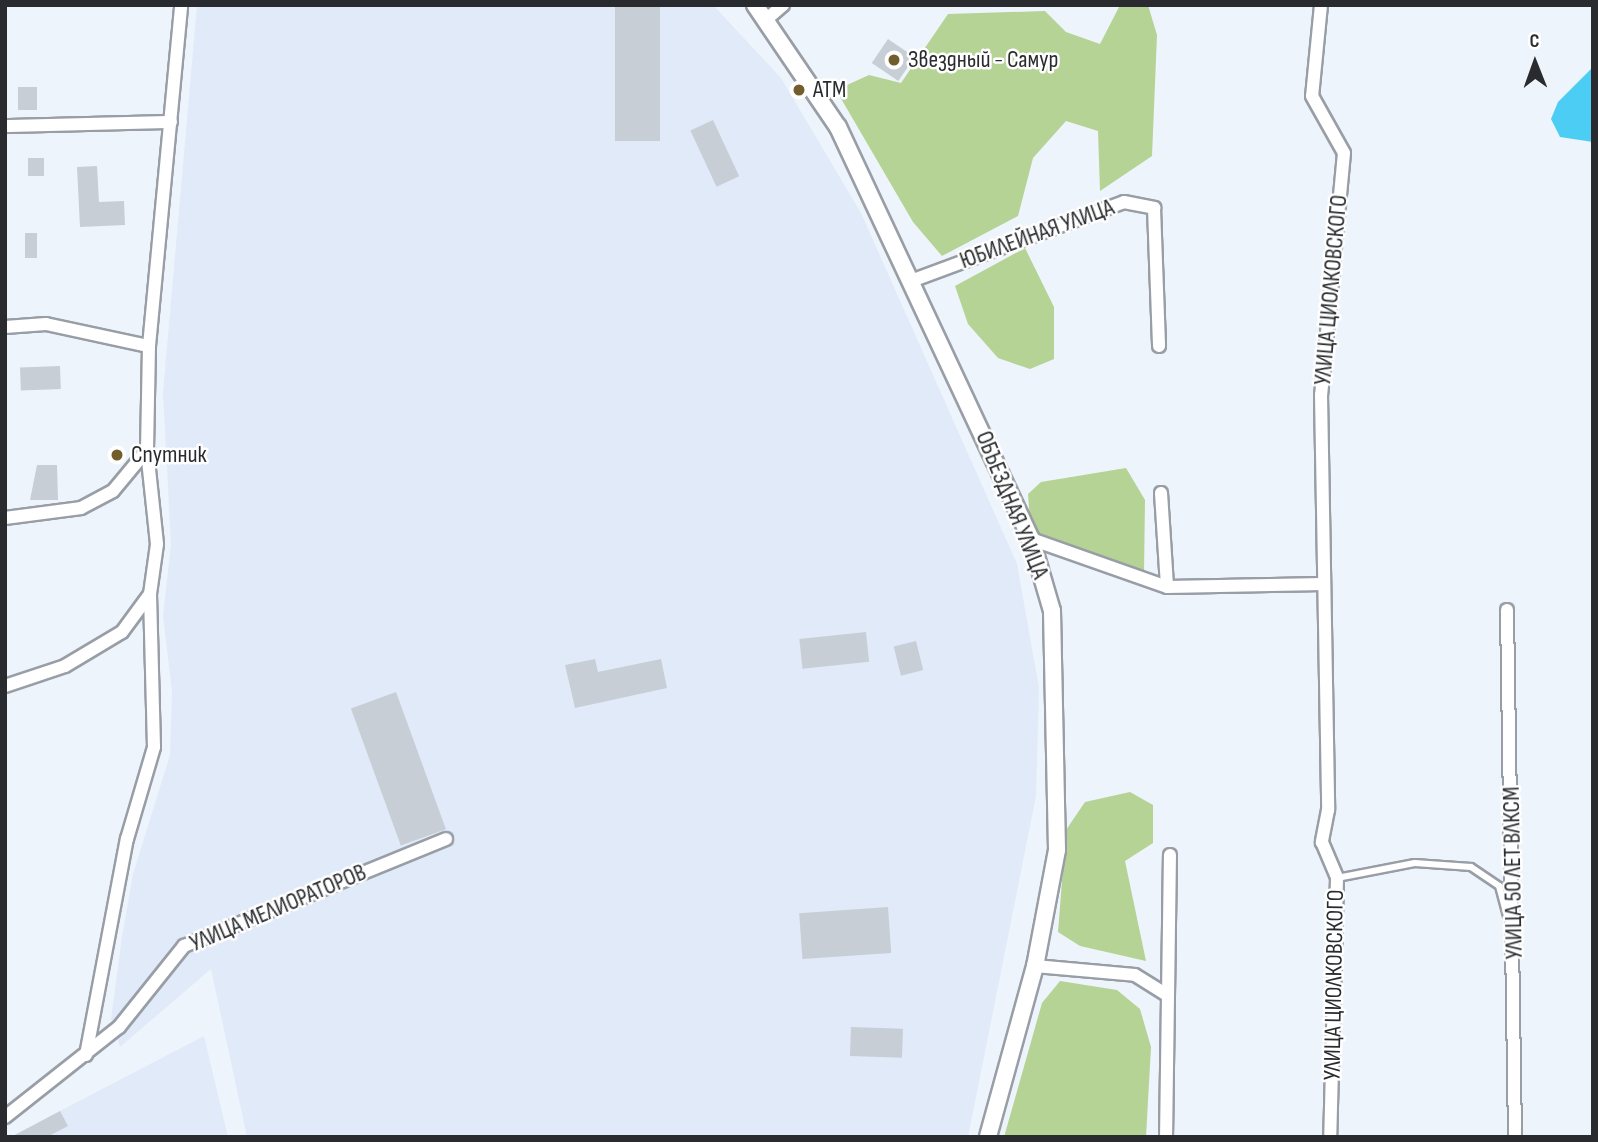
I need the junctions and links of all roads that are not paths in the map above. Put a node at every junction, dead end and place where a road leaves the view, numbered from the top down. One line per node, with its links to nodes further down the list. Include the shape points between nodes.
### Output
1 (181, 5): 6 (street)
2 (755, 5): 5 (main road, ОБЪЕЗДНАЯ УЛИЦА)
3 (783, 5): 5 (street)
4 (1321, 5): 16 (street, УЛИЦА ЦИОЛКОВСКОГО, via 1312,96 1344,153 1321,395)
5 (768, 18): 8 (main road, ОБЪЕЗДНАЯ УЛИЦА, via 838,127)
6 (171, 122): 7 (street); 10 (street)
7 (5, 126)
8 (911, 281): 11 (street, ЮБИЛЕЙНАЯ УЛИЦА, via 1124,202 1154,208); 15 (main road, ОБЪЕЗДНАЯ УЛИЦА)
9 (5, 327): 10 (street, via 47,324)
10 (149, 346): 12 (street)
11 (1159, 346)
12 (147, 450): 14 (street, via 113,491 81,508); 18 (street, via 156,544)
13 (1161, 493): 17 (street)
14 (5, 518)
15 (1031, 539): 17 (street); 25 (main road, ОБЪЕЗДНАЯ УЛИЦА, via 1052,611 1057,850)
16 (1323, 584): 17 (street); 23 (street, УЛИЦА ЦИОЛКОВСКОГО, via 1328,810 1322,842)
17 (1167, 587)
18 (150, 594): 20 (street, via 121,632 65,666); 27 (street, via 154,747 127,839)
19 (1507, 610): 24 (street, УЛИЦА 50 ЛЕТ ВЛКСМ)
20 (5, 686)
21 (446, 839): 27 (street, УЛИЦА МЕЛИОРАТОРОВ, via 184,946 119,1027)
22 (1170, 855): 26 (street)
23 (1336, 878): 24 (lane, via 1415,863 1471,867 1500,886); 31 (street, УЛИЦА ЦИОЛКОВСКОГО)
24 (1514, 946): 32 (street, УЛИЦА 50 ЛЕТ ВЛКСМ)
25 (1035, 966): 26 (street, via 1135,975); 29 (main road, ОБЪЕЗДНАЯ УЛИЦА)
26 (1168, 996): 30 (street)
27 (86, 1055): 28 (street, УЛИЦА МЕЛИОРАТОРОВ)
28 (5, 1116)
29 (988, 1137)
30 (1166, 1137)
31 (1330, 1137)
32 (1515, 1137)

